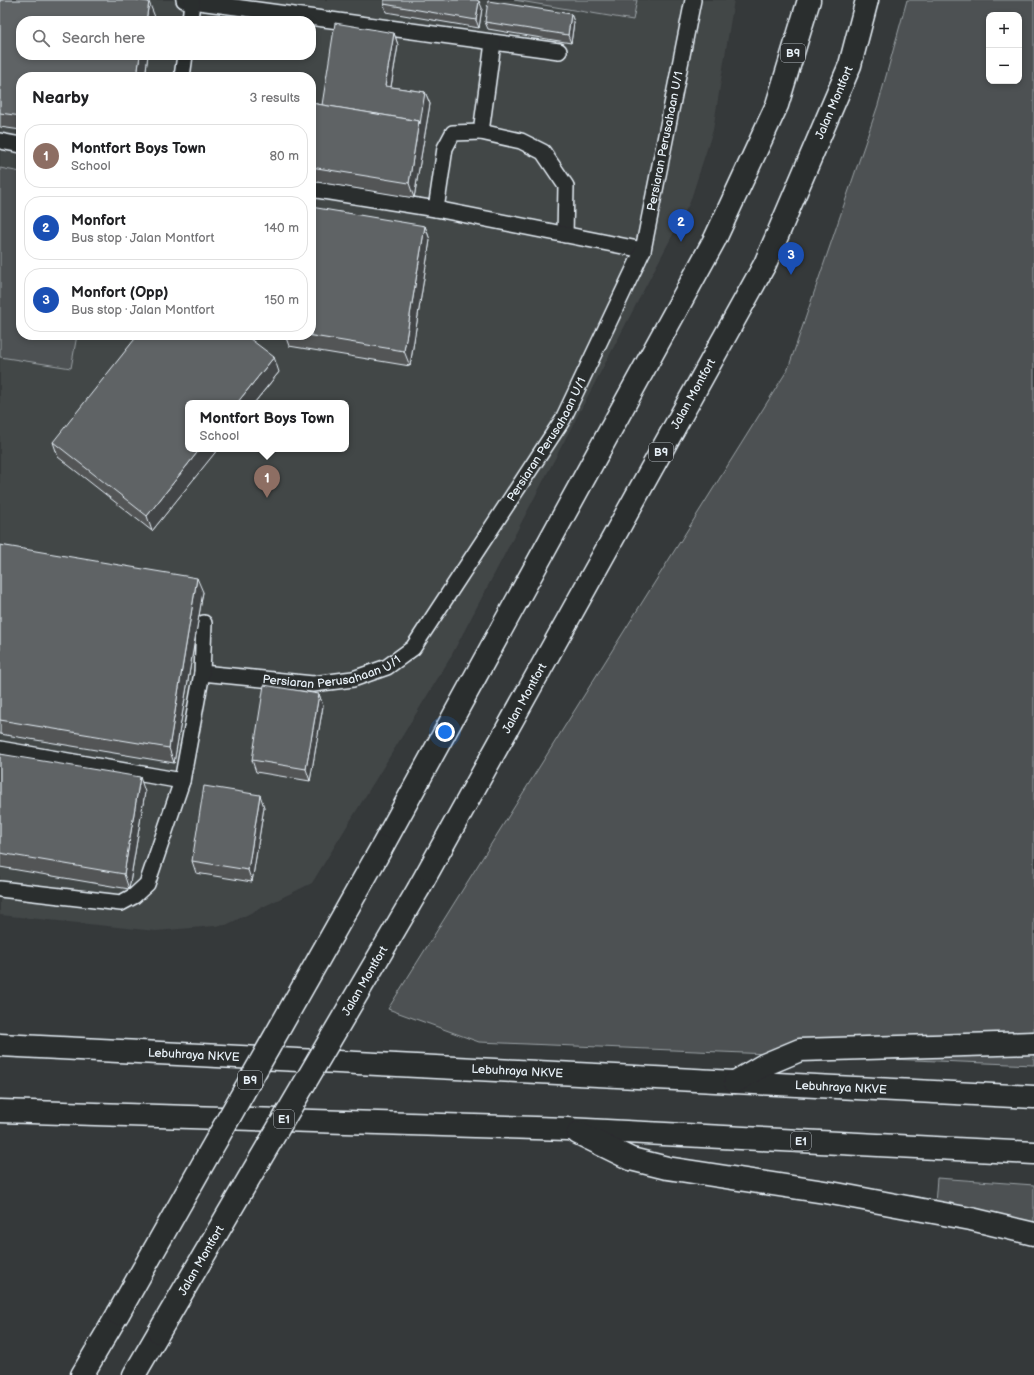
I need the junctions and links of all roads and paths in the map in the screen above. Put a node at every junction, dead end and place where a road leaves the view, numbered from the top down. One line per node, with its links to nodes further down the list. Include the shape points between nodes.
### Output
1 (693, 0): 20 (lane, Persiaran Perusahaan U/1)
2 (793, 0): 13 (main road)
3 (809, 0): 13 (main road, B9)
4 (867, 0): 35 (main road, Jalan Montfort / B9, bridge, via 850,65 765,264 419,888)
5 (188, 1): 6 (lane); 7 (lane)
6 (190, 16)
7 (300, 16)
8 (316, 18): 9 (lane)
9 (493, 42): 10 (lane); 14 (lane)
10 (559, 51)
11 (184, 60): 12 (lane)
12 (183, 72)
13 (777, 105): 34 (main road, B9, bridge, via 715,239 382,847)
14 (481, 132): 18 (lane, via 453,134 445,148); 19 (lane, via 522,141 543,152 566,186)
15 (0, 141): 16 (lane)
16 (16, 144)
17 (316, 190): 18 (lane)
18 (436, 208): 19 (lane)
19 (565, 235): 20 (lane)
20 (643, 250): 22 (lane, Persiaran Perusahaan U/1, via 563,419 412,648 387,667 353,678 314,684)
21 (204, 623): 22 (lane)
22 (202, 673): 24 (lane)
23 (0, 749): 24 (lane)
24 (182, 781): 25 (lane, via 147,884 134,896 121,903 110,903)
25 (0, 888)
26 (1034, 1043): 28 (main road, via 800,1050 764,1064)
27 (0, 1045): 28 (main road, Lebuhraya NKVE)
28 (735, 1082): 29 (main road, Lebuhraya NKVE)
29 (1034, 1097)
30 (0, 1111): 31 (main road, E1)
31 (567, 1129): 32 (main road, E1); 33 (main road, via 631,1159 667,1168 832,1193 971,1219)
32 (1034, 1153)
33 (1034, 1234)
34 (82, 1375)
35 (134, 1375)

